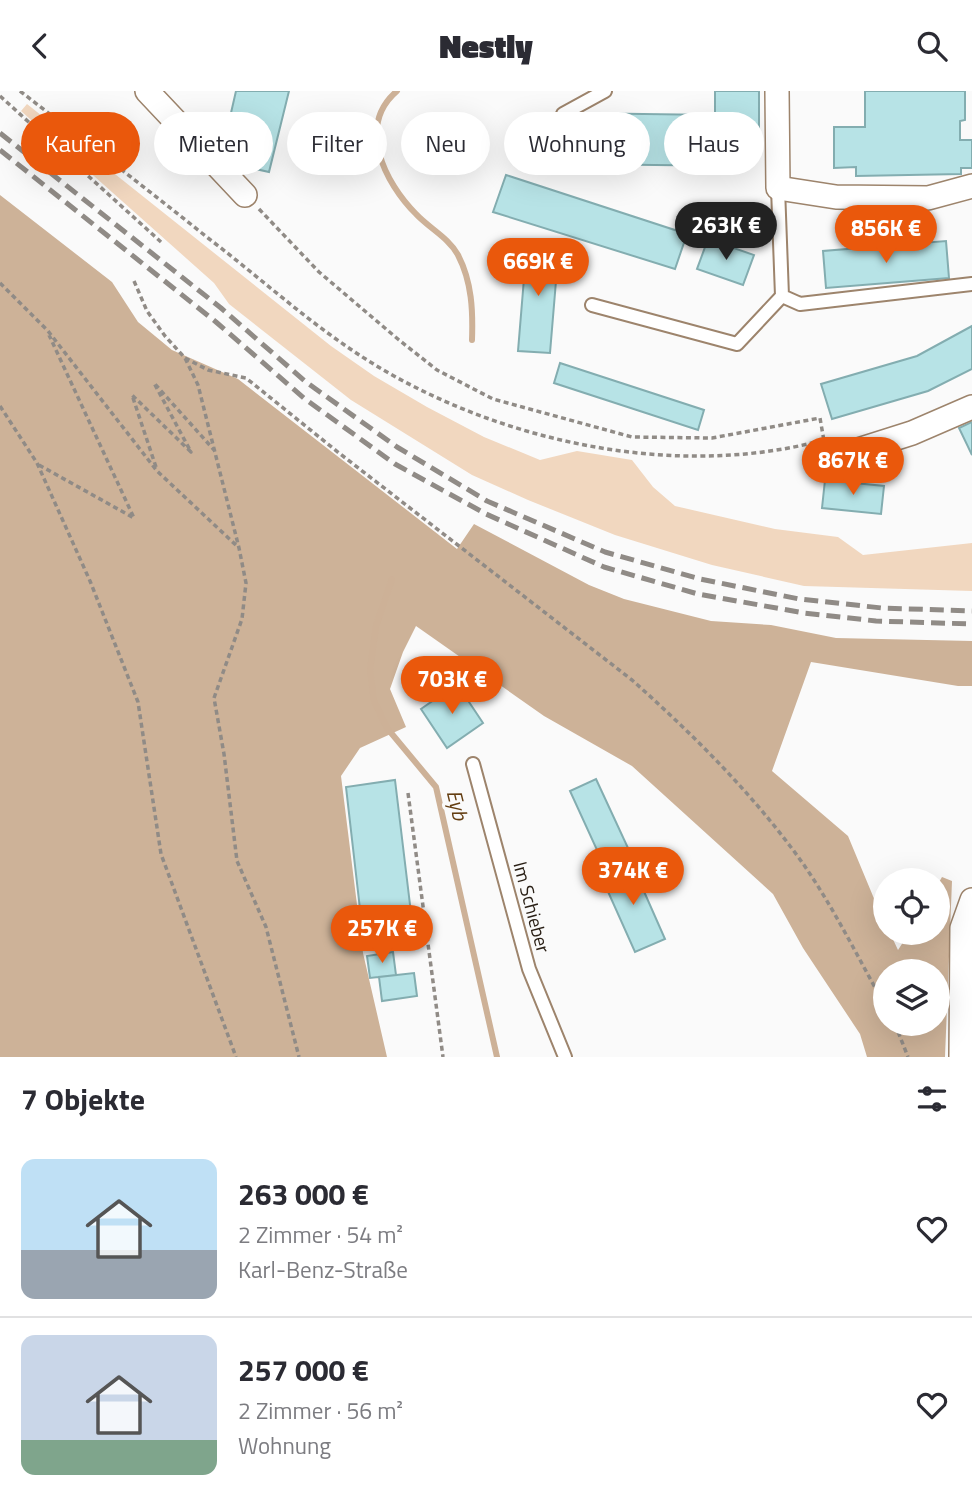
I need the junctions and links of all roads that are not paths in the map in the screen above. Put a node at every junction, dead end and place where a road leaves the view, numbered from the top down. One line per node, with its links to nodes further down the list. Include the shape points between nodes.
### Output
1 (147, 91): 7 (street)
2 (605, 91): 4 (lane)
3 (777, 91): 6 (street)
4 (567, 112)
5 (972, 186): 6 (street, via 928,198 836,197)
6 (778, 188): 9 (lane)
7 (246, 195)
8 (972, 284): 9 (lane, via 800,304)
9 (782, 296): 10 (lane, via 737,344)
10 (592, 305)
11 (972, 407): 12 (street, via 912,433)
12 (830, 446)
13 (473, 764): 15 (lane, Im Schieber, via 529,969)
14 (972, 901): 16 (street, via 962,928)
15 (565, 1057)
16 (961, 1057)

